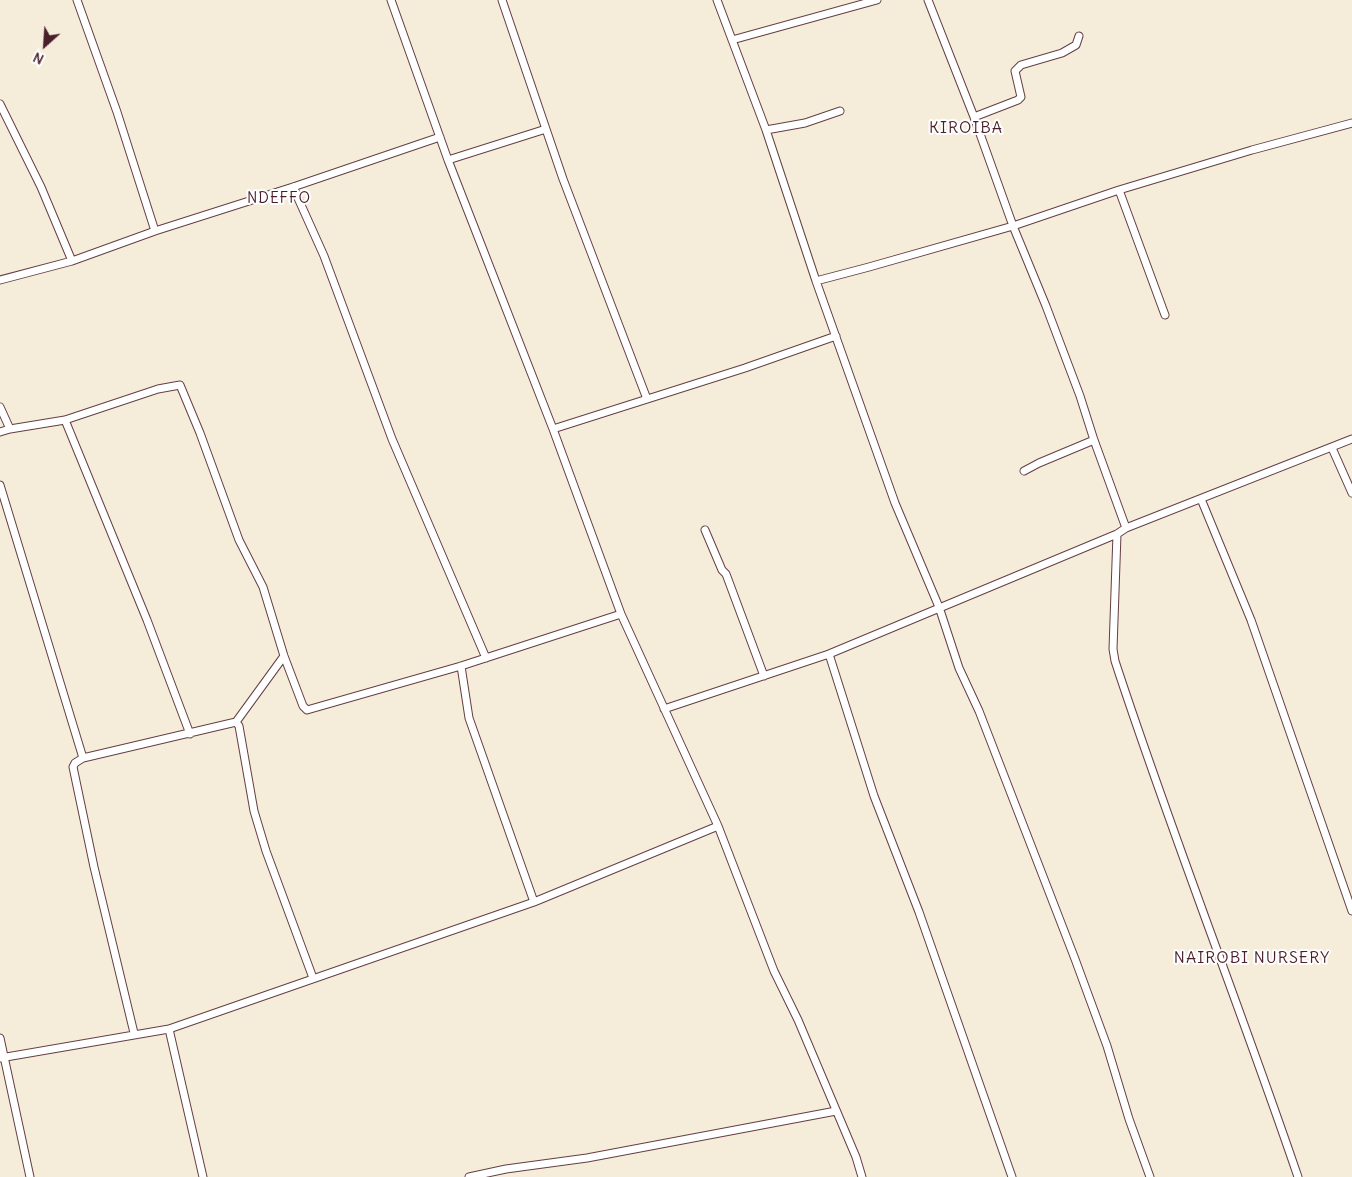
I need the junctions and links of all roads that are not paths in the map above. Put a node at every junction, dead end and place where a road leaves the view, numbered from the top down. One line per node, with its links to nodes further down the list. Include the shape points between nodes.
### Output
1 (77, 0): 21 (street)
2 (391, 0): 16 (street)
3 (502, 0): 14 (street)
4 (717, 0): 9 (street)
5 (877, 0): 7 (street)
6 (928, 0): 12 (street)
7 (852, 3): 9 (street)
8 (1079, 36): 12 (street, via 1076,45 1062,53 1021,65 1015,71 1021,97 1018,100)
9 (732, 40): 15 (street)
10 (0, 104): 22 (street, via 41,187)
11 (840, 111): 15 (street, via 805,123)
12 (974, 117): 20 (street)
13 (1352, 123): 19 (street)
14 (546, 129): 17 (street); 27 (street)
15 (766, 130): 24 (street)
16 (440, 137): 17 (street); 18 (street)
17 (448, 160): 31 (street)
18 (293, 188): 21 (street); 47 (street, via 324,256 392,439)
19 (1119, 190): 20 (street); 25 (street)
20 (1014, 226): 24 (street); 34 (street)
21 (155, 231): 22 (street)
22 (72, 261): 23 (street)
23 (0, 280)
24 (816, 281): 26 (street)
25 (1165, 315)
26 (836, 336): 27 (street); 43 (street, via 895,503)
27 (647, 399): 31 (street)
28 (0, 407): 30 (street)
29 (65, 420): 30 (street); 46 (street, via 180,384 239,540 263,588); 52 (street)
30 (10, 429): 32 (street)
31 (553, 429): 44 (street)
32 (0, 432)
33 (1352, 439): 35 (street)
34 (1094, 440): 36 (street); 40 (street)
35 (1332, 448): 38 (street); 39 (street)
36 (1024, 471)
37 (0, 485): 53 (street)
38 (1352, 493)
39 (1201, 499): 40 (street); 56 (street, via 1251,620)
40 (1126, 528): 42 (street)
41 (706, 530): 49 (street)
42 (1118, 534): 43 (street); 69 (street, via 1115,661 1150,769 1262,1070)
43 (939, 607): 45 (street); 68 (street, via 959,668 980,711 1075,959)
44 (621, 614): 47 (street); 50 (street)
45 (829, 654): 49 (street); 67 (street, via 874,796 919,912)
46 (284, 656): 48 (street, via 307,710); 51 (street)
47 (486, 658): 48 (street)
48 (461, 666): 55 (street, via 469,718)
49 (764, 676): 50 (street)
50 (664, 709): 54 (street)
51 (236, 722): 52 (street); 57 (street, via 254,812)
52 (190, 734): 53 (street)
53 (82, 758): 59 (street, via 74,762 73,768)
54 (718, 826): 55 (street); 62 (street, via 774,970)
55 (534, 902): 57 (street)
56 (1352, 911)
57 (313, 978): 58 (street)
58 (169, 1028): 59 (street); 64 (street)
59 (134, 1034): 61 (street)
60 (0, 1038): 61 (street)
61 (2, 1058): 63 (street)
62 (836, 1110): 65 (street, via 587,1158); 66 (street)
63 (30, 1177)
64 (203, 1177)
65 (469, 1177)
66 (862, 1177)
67 (1012, 1177)
68 (1150, 1177)
69 (1298, 1177)

